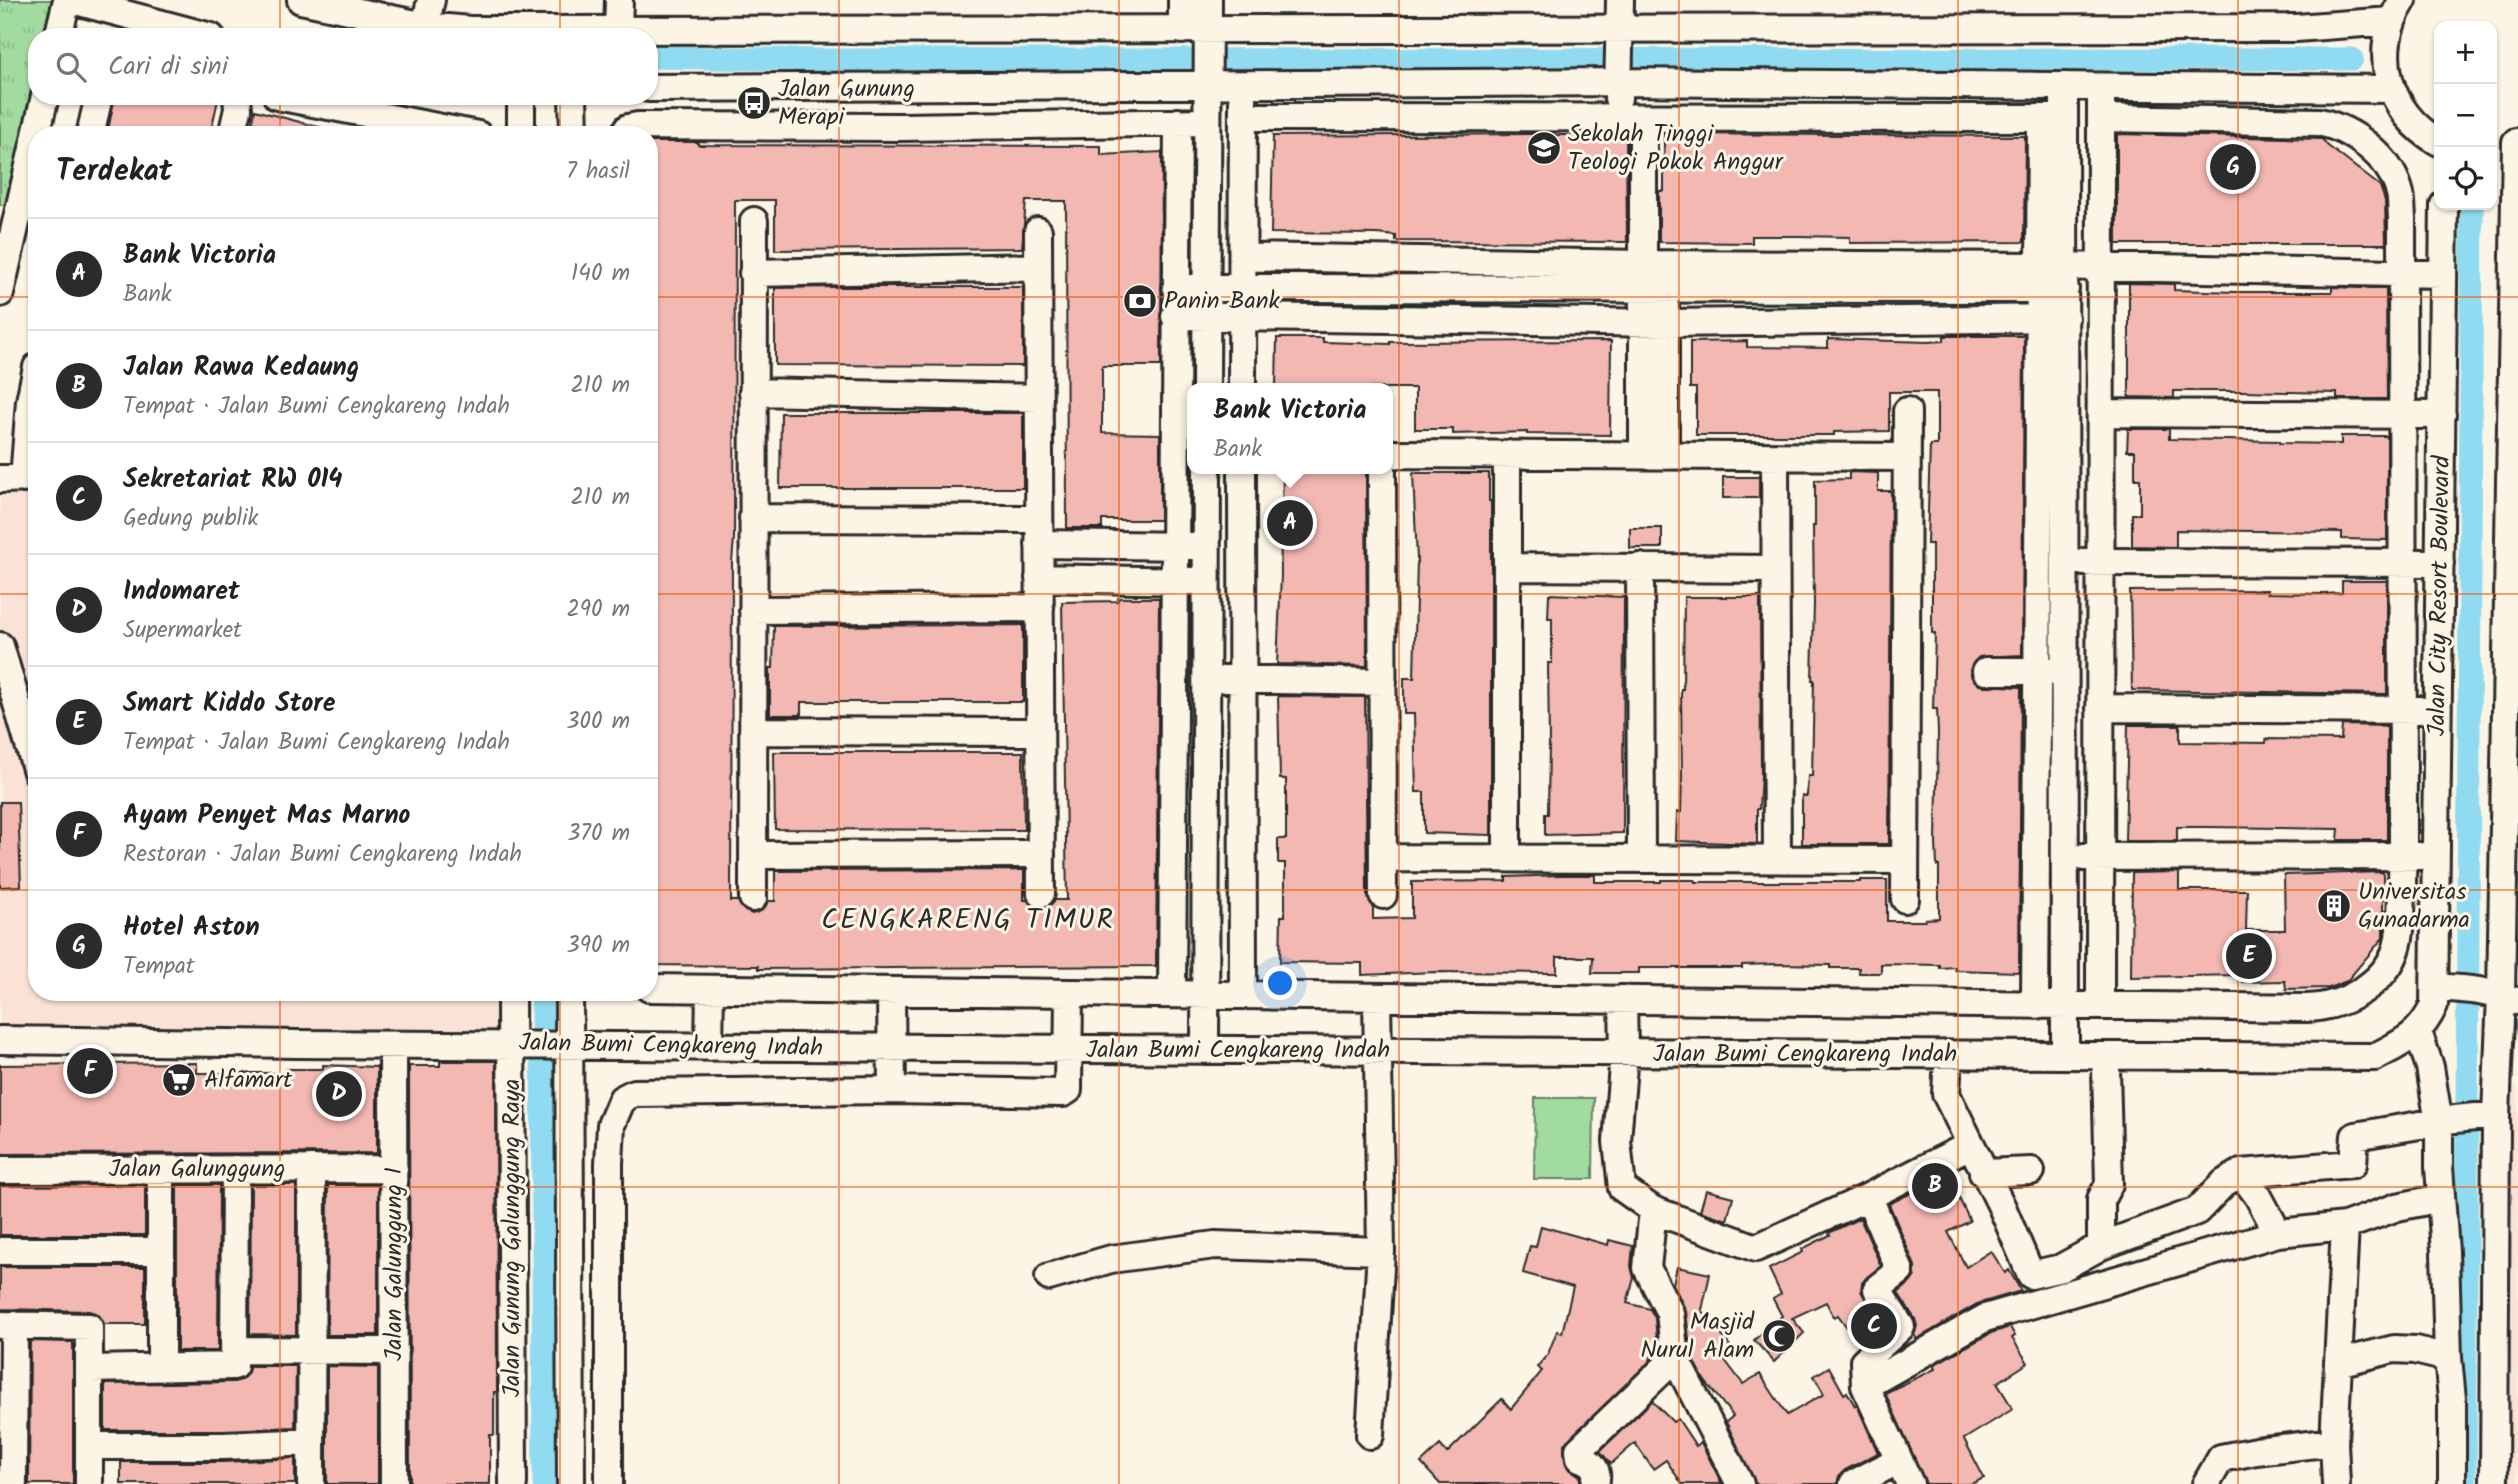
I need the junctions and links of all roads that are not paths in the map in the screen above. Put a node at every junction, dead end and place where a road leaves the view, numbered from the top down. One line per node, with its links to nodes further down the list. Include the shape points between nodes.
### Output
1 (69, 0): 10 (street); 11 (street)
2 (301, 0): 9 (street)
3 (431, 0): 9 (street)
4 (619, 0): 13 (street)
5 (1182, 0): 15 (street)
6 (1208, 0): 15 (street)
7 (1620, 0): 16 (street)
8 (2397, 10): 16 (street, via 2296,28); 27 (street, via 2386,44 2385,67)
9 (425, 26): 12 (street)
10 (61, 28)
11 (176, 28)
12 (448, 28)
13 (618, 28)
14 (658, 30): 15 (street)
15 (1199, 34): 16 (street); 18 (street)
16 (1618, 37): 17 (street)
17 (1618, 76): 19 (street); 21 (street); 34 (street)
18 (1207, 78): 19 (street); 20 (street); 39 (street)
19 (1242, 83): 33 (street)
20 (1074, 84): 22 (street); 40 (street)
21 (1858, 84): 23 (street); 35 (street)
22 (901, 86): 24 (street); 50 (street)
23 (2064, 86): 25 (street); 36 (street)
24 (712, 87): 26 (street); 49 (street)
25 (2101, 87): 27 (street); 37 (street)
26 (658, 88)
27 (2391, 89): 51 (street, via 2413,124)
28 (42, 105): 41 (street)
29 (97, 105): 42 (street)
30 (323, 105): 43 (street)
31 (521, 105): 44 (street)
32 (573, 105): 45 (street)
33 (1243, 117): 34 (street); 58 (street)
34 (1630, 118): 35 (street); 66 (street)
35 (1860, 118): 36 (street)
36 (2053, 118): 65 (street)
37 (2101, 118): 61 (street); 64 (street, via 2336,125 2370,147 2400,191)
38 (1178, 122): 39 (street); 40 (street); 68 (street)
39 (1207, 122): 67 (street)
40 (1074, 124): 50 (street)
41 (36, 126)
42 (92, 126)
43 (432, 126)
44 (521, 126)
45 (573, 126)
46 (638, 126): 48 (street)
47 (658, 126): 49 (street)
48 (658, 126)
49 (711, 126): 50 (street)
50 (901, 127)
51 (2434, 139)
52 (2509, 144): 102 (street)
53 (28, 156): 56 (street)
54 (2444, 210): 63 (street, Jalan City Resort Boulevard)
55 (754, 221): 62 (street)
56 (7, 230): 71 (street)
57 (1038, 231): 60 (street)
58 (1242, 257): 59 (street); 69 (street)
59 (1458, 261): 66 (street); 70 (street)
60 (1038, 267): 62 (street); 81 (street)
61 (2101, 267): 64 (street); 65 (street); 83 (street)
62 (753, 273): 80 (street)
63 (2444, 274): 64 (street); 85 (street, Jalan City Resort Boulevard)
64 (2402, 275): 84 (street)
65 (2053, 278): 66 (street); 75 (street)
66 (1651, 281): 70 (street); 77 (street)
67 (1206, 287): 68 (street); 69 (street); 73 (street)
68 (1175, 288): 72 (street)
69 (1242, 288): 70 (street); 74 (street)
70 (1458, 289): 76 (street)
71 (0, 293)
72 (1175, 316): 73 (street); 101 (street)
73 (1206, 316): 74 (street); 78 (street)
74 (1242, 316): 76 (street); 79 (street)
75 (2052, 318): 77 (street); 96 (street)
76 (1458, 319): 77 (street)
77 (1655, 322): 89 (street)
78 (1206, 383)
79 (1242, 383)
80 (753, 392): 81 (street); 97 (street)
81 (1038, 397): 99 (street)
82 (1907, 411): 91 (street)
83 (2101, 414): 84 (street); 104 (street)
84 (2402, 415): 85 (street); 106 (street)
85 (2442, 415): 105 (street, Jalan City Resort Boulevard)
86 (28, 417): 95 (street)
87 (1393, 454): 88 (street)
88 (1507, 454): 89 (street); 107 (street)
89 (1654, 455): 90 (street)
90 (1775, 457): 91 (street); 109 (street)
91 (1907, 457): 144 (street)
92 (1207, 474): 100 (street)
93 (1242, 474): 98 (street)
94 (1382, 474): 121 (street)
95 (20, 479)
96 (2051, 504): 103 (street); 118 (street)
97 (753, 518): 99 (street); 115 (street)
98 (1242, 524): 100 (street); 120 (street)
99 (1039, 531): 101 (street); 110 (street)
100 (1208, 536): 101 (street); 112 (street)
101 (1174, 546): 111 (street)
102 (2513, 554): 113 (street)
103 (2064, 562): 104 (street); 118 (street)
104 (2101, 562): 106 (street); 122 (street)
105 (2440, 563): 106 (street); 123 (street, Jalan City Resort Boulevard)
106 (2402, 564): 124 (street)
107 (1508, 567): 108 (street); 141 (street)
108 (1640, 567): 109 (street); 142 (street)
109 (1774, 569): 143 (street)
110 (1039, 578): 111 (street); 114 (street)
111 (1174, 581): 112 (street); 128 (street)
112 (1208, 582): 119 (street)
113 (2513, 588): 157 (street)
114 (1040, 608): 115 (street); 126 (street)
115 (753, 610): 125 (street)
116 (0, 646): 127 (street)
117 (1986, 671): 118 (street)
118 (2051, 671): 130 (street); 131 (street)
119 (1207, 679): 120 (street); 129 (street)
120 (1242, 680): 121 (street); 132 (street)
121 (1382, 682): 140 (street)
122 (2100, 708): 124 (street); 139 (street)
123 (2438, 710): 124 (street); 137 (street, Jalan City Resort Boulevard)
124 (2402, 711): 136 (street)
125 (753, 731): 126 (street); 135 (street)
126 (1040, 732): 134 (street)
127 (28, 741)
128 (1173, 779): 129 (street); 154 (street)
129 (1206, 780): 133 (street)
130 (2037, 815): 131 (street); 162 (street)
131 (2065, 815): 138 (street)
132 (1242, 832): 133 (street); 156 (street)
133 (1206, 833): 155 (street)
134 (1041, 854): 135 (street); 145 (street)
135 (753, 855): 147 (street)
136 (2403, 856): 137 (street); 139 (street); 164 (street, via 2399,940 2390,963 2351,999 2325,1007)
137 (2436, 856): 150 (street, Jalan City Resort Boulevard)
138 (2065, 857): 139 (street); 163 (street)
139 (2100, 857): 164 (street)
140 (1383, 858): 141 (street); 146 (street)
141 (1507, 858): 142 (street)
142 (1641, 859): 143 (street)
143 (1777, 859): 144 (street)
144 (1905, 860): 148 (street)
145 (1041, 893)
146 (1383, 895)
147 (753, 898)
148 (1905, 899)
149 (658, 988): 151 (street)
150 (2445, 988): 157 (street); 165 (street)
151 (710, 989): 152 (street); 170 (street)
152 (891, 991): 153 (street); 171 (street)
153 (1069, 993): 154 (street); 172 (street)
154 (1172, 994): 155 (street)
155 (1206, 995): 156 (street); 173 (street)
156 (1242, 995): 158 (street)
157 (2501, 996): 180 (street)
158 (1377, 997): 159 (street); 174 (street)
159 (1623, 999): 162 (street); 175 (street)
160 (513, 1001): 168 (street, Jalan Gunung Galunggung Raya)
161 (568, 1001): 169 (street)
162 (2035, 1004): 163 (street)
163 (2064, 1005): 164 (street); 177 (street)
164 (2100, 1005)
165 (2418, 1032): 177 (street, Jalan Bumi Cengkareng Indah, via 2375,1057); 181 (street)
166 (0, 1040): 167 (street, Jalan Bumi Cengkareng Indah)
167 (393, 1045): 168 (street, Jalan Bumi Cengkareng Indah); 187 (street, Jalan Galunggung I)
168 (517, 1045): 169 (street, Jalan Bumi Cengkareng Indah); 225 (street, Jalan Gunung Galunggung Raya)
169 (563, 1046): 170 (street, Jalan Bumi Cengkareng Indah); 184 (street)
170 (709, 1047): 171 (street, Jalan Bumi Cengkareng Indah)
171 (892, 1048): 172 (street, Jalan Bumi Cengkareng Indah); 179 (street)
172 (1069, 1049): 173 (street, Jalan Bumi Cengkareng Indah); 179 (street, via 1068,1090 1063,1093)
173 (1205, 1050): 174 (street, Jalan Bumi Cengkareng Indah)
174 (1376, 1051): 175 (street, Jalan Bumi Cengkareng Indah); 201 (street)
175 (1624, 1053): 176 (street, Jalan Bumi Cengkareng Indah); 195 (street, via 1617,1141 1622,1188)
176 (1951, 1055): 177 (street, Jalan Bumi Cengkareng Indah); 182 (street, via 1946,1094)
177 (2065, 1055)
178 (2106, 1069): 198 (street, via 2109,1185 2101,1199)
179 (892, 1090): 183 (street, via 634,1093 616,1107)
180 (2492, 1115): 181 (street); 212 (street)
181 (2447, 1121): 192 (street, via 2355,1136 2353,1164); 194 (street)
182 (1970, 1145): 191 (street); 193 (street)
183 (609, 1163): 184 (street); 216 (street)
184 (569, 1164): 215 (street)
185 (235, 1169): 186 (street, Jalan Galunggung); 189 (street, Jalan Galunggung); 206 (street)
186 (312, 1169): 187 (street, Jalan Galunggung); 204 (street)
187 (394, 1169): 205 (street, Jalan Galunggung I)
188 (0, 1170): 189 (street, Jalan Galunggung)
189 (161, 1170): 200 (street)
190 (2031, 1171): 191 (street)
191 (1983, 1173): 198 (street, via 2031,1275 2061,1268)
192 (2241, 1173): 197 (street); 198 (street, via 2224,1183 2197,1211)
193 (1866, 1198): 195 (street, via 1756,1248); 213 (street, via 1900,1271 1877,1289 1901,1327 1864,1361)
194 (2441, 1198): 196 (street, via 2396,1207); 208 (street)
195 (1653, 1210): 207 (street, via 1647,1268 1670,1313)
196 (2345, 1226): 197 (street); 209 (street)
197 (2278, 1233): 213 (street, via 1985,1318)
198 (2101, 1246)
199 (0, 1251): 200 (street)
200 (161, 1251): 210 (street)
201 (1381, 1251): 202 (street, via 1215,1245 1111,1259); 214 (street)
202 (1049, 1277)
203 (7, 1325): 211 (street, via 89,1327); 221 (street)
204 (311, 1350): 205 (street); 206 (street); 217 (street)
205 (394, 1351): 224 (street, Jalan Galunggung I)
206 (235, 1358): 210 (street)
207 (1675, 1358): 228 (street, via 1578,1450 1580,1458 1594,1467); 229 (street)
208 (2448, 1358): 209 (street, via 2394,1349); 234 (street)
209 (2338, 1363): 218 (street)
210 (161, 1368): 211 (street)
211 (90, 1369): 219 (street)
212 (2506, 1383): 235 (street)
213 (1865, 1386): 220 (street)
214 (1370, 1435)
215 (571, 1437): 216 (street); 226 (street)
216 (609, 1440): 227 (street)
217 (311, 1442): 219 (street); 223 (street)
218 (2334, 1442): 232 (street, via 2221,1458); 233 (street)
219 (89, 1446): 222 (street)
220 (1899, 1460): 230 (street); 231 (street)
221 (13, 1484)
222 (89, 1484)
223 (311, 1484)
224 (394, 1484)
225 (513, 1484)
226 (571, 1484)
227 (609, 1484)
228 (1595, 1484)
229 (1740, 1484)
230 (1853, 1484)
231 (1910, 1484)
232 (2206, 1484)
233 (2336, 1484)
234 (2452, 1484)
235 (2494, 1484)

